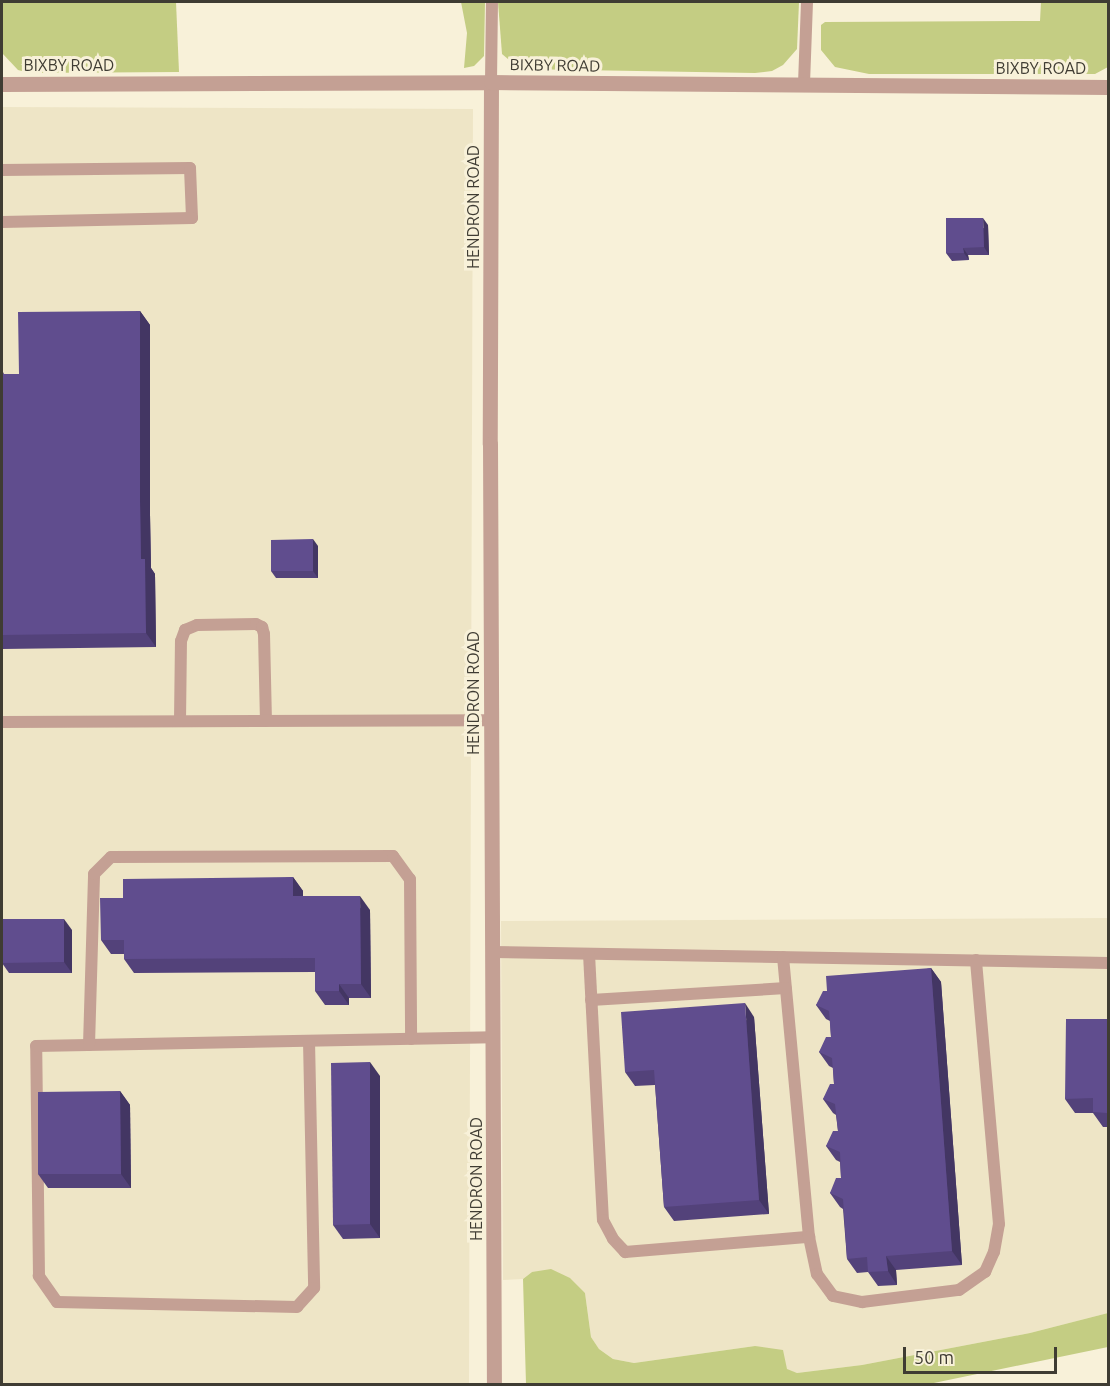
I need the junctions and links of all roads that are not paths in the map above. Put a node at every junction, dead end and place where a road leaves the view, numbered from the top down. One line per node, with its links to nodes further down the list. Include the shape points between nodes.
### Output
1 (492, 2): 3 (lane, HENDRON ROAD)
2 (807, 2): 5 (lane)
3 (491, 82): 4 (street, BIXBY ROAD); 5 (street, BIXBY ROAD); 9 (street, HENDRON ROAD)
4 (2, 84)
5 (804, 84): 6 (street, BIXBY ROAD)
6 (1108, 87)
7 (2, 170): 8 (lane, via 190,168 192,218)
8 (2, 222)
9 (491, 720): 11 (lane); 13 (street, HENDRON ROAD)
10 (180, 721): 11 (lane); 11 (lane, via 181,641 185,630 197,625 256,624 264,634); 12 (lane)
11 (266, 721)
12 (2, 722)
13 (493, 952): 14 (lane); 20 (street, HENDRON ROAD)
14 (589, 954): 15 (lane); 19 (lane)
15 (783, 957): 16 (lane); 18 (lane)
16 (976, 960): 17 (lane); 24 (lane, via 999,1224 994,1252 985,1272 959,1290 862,1302 833,1296 817,1274)
17 (1108, 963)
18 (786, 988): 19 (lane); 24 (lane)
19 (591, 1000): 24 (lane, via 603,1220 613,1239 625,1252)
20 (493, 1037): 21 (lane); 25 (street, HENDRON ROAD)
21 (411, 1038): 22 (lane); 23 (lane, via 410,879 393,856 111,857 94,874)
22 (309, 1041): 23 (lane); 23 (lane, via 314,1288 297,1307 57,1302 39,1276 36,1046)
23 (89, 1045)
24 (809, 1237)
25 (494, 1384)

